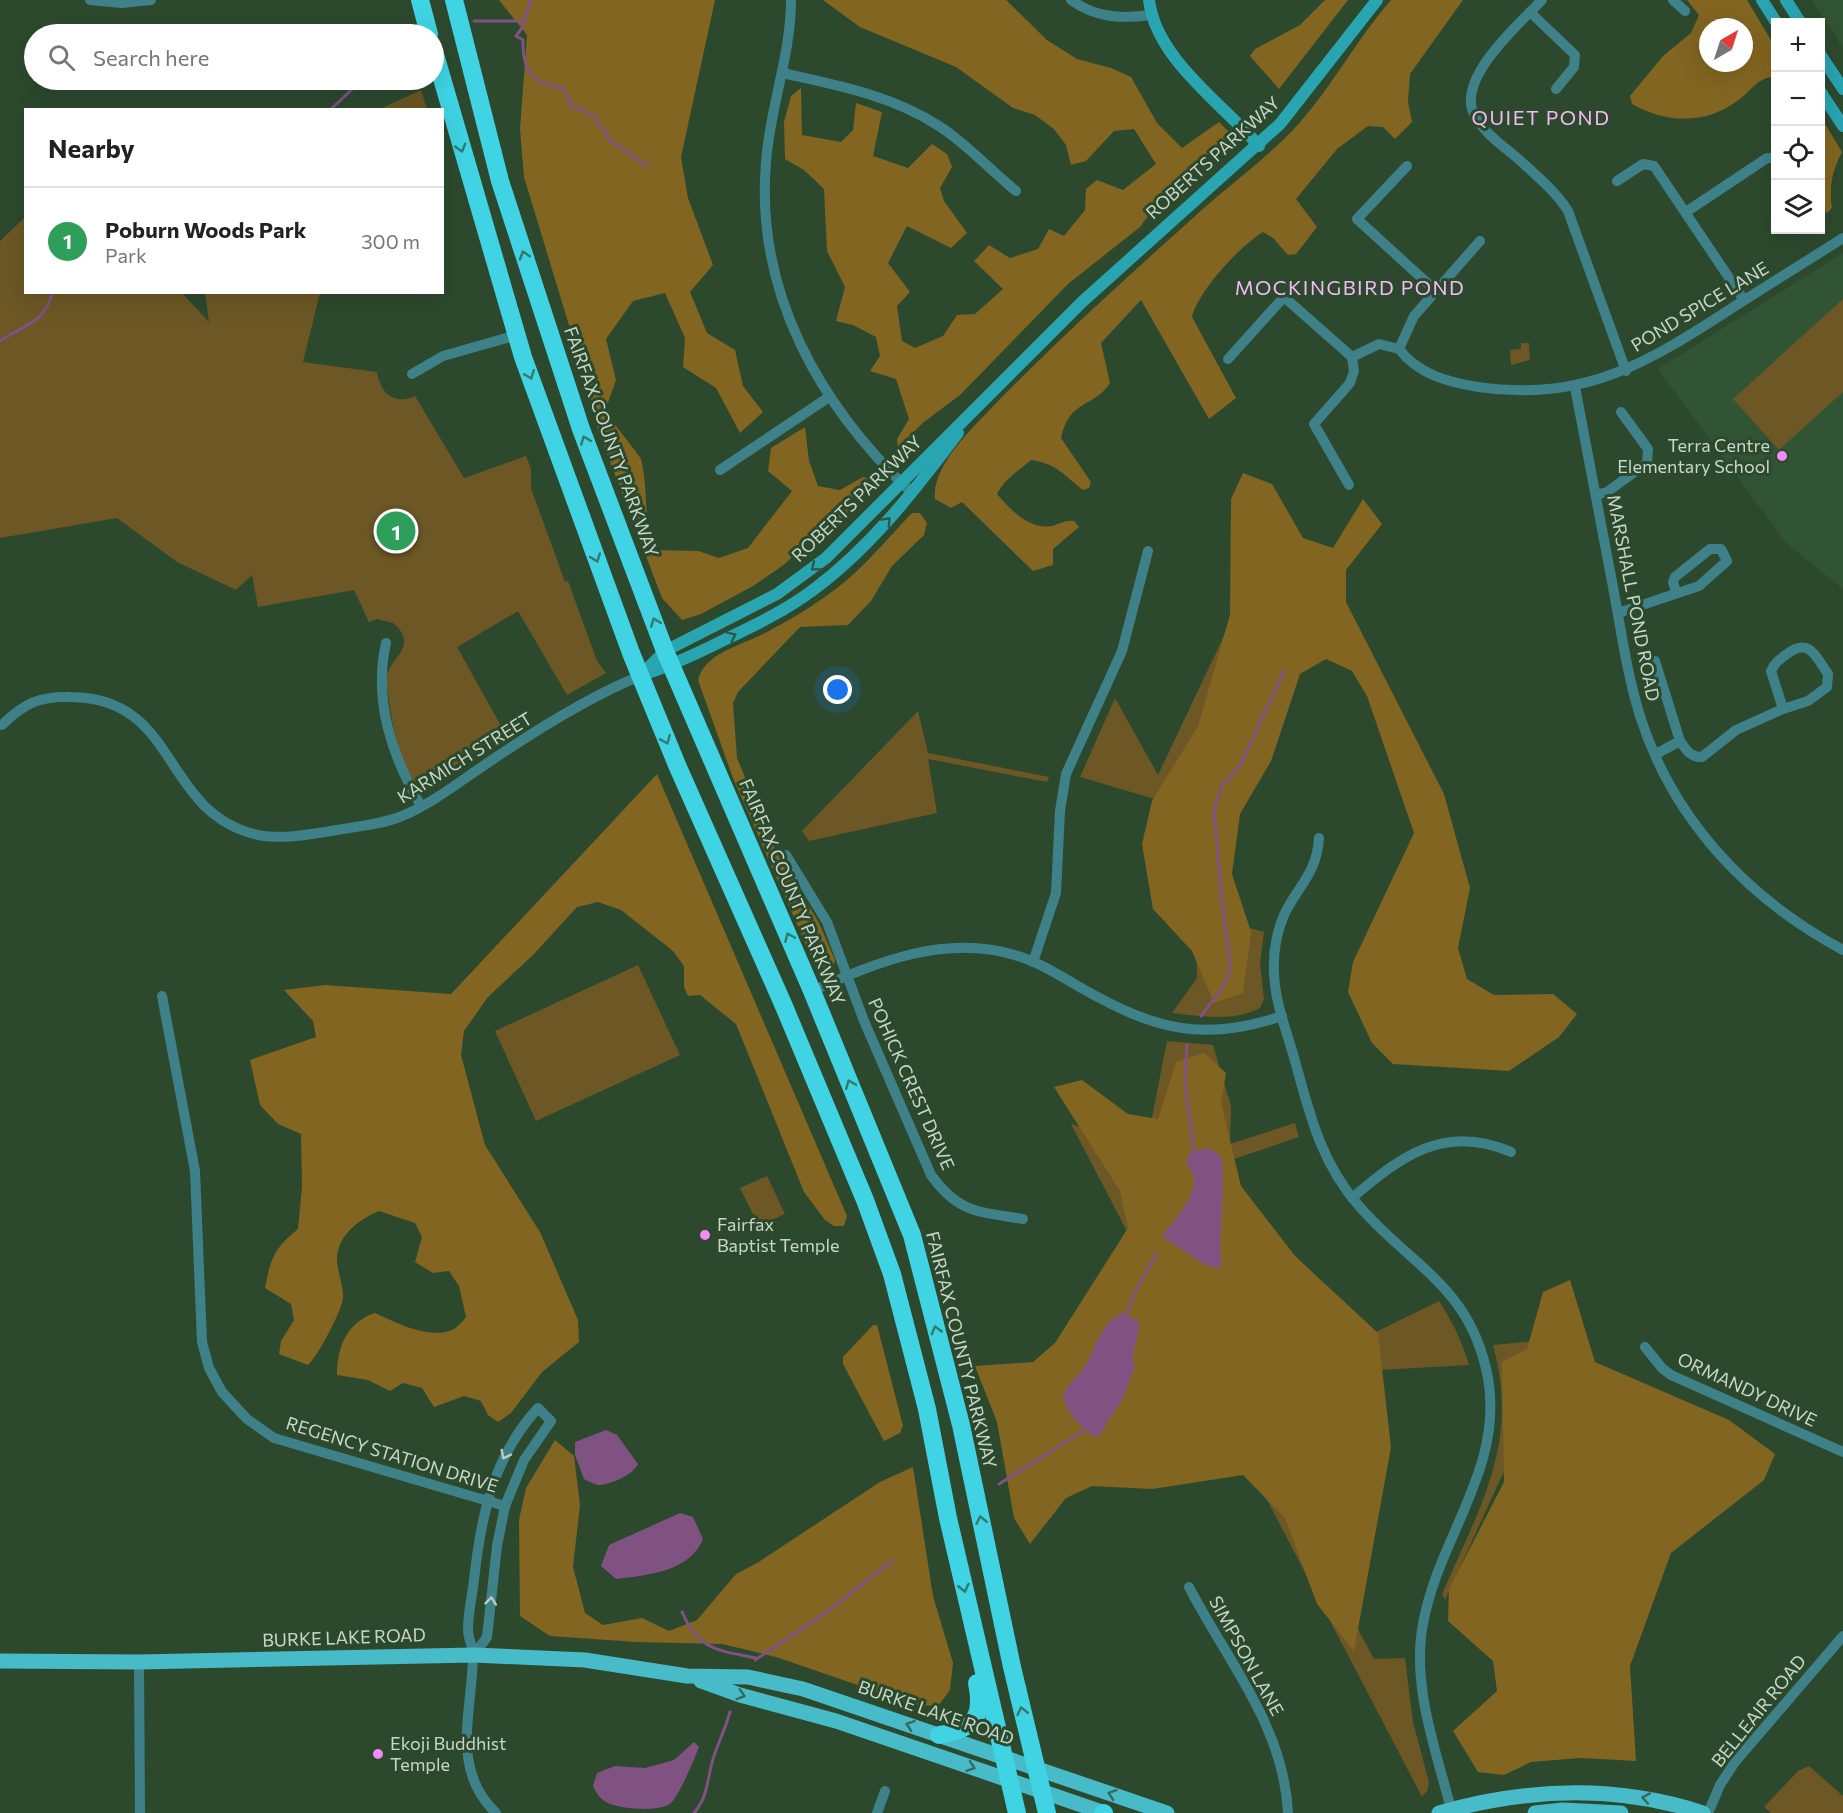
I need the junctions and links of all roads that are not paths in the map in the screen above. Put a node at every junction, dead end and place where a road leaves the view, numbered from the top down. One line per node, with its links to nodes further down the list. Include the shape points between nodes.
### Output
1 (90, 0): 2 (street)
2 (151, 0)
3 (420, 0): 18 (highway)
4 (454, 0): 55 (highway, FAIRFAX COUNTY PARKWAY, one-way to 4, via 581,429 500,181)
5 (791, 0): 20 (street)
6 (1071, 0): 15 (street, via 1113,18)
7 (1149, 0): 15 (main road)
8 (1377, 0): 26 (main road, ROBERTS PARKWAY, via 1300,101)
9 (1542, 0): 14 (street)
10 (1673, 0): 13 (street)
11 (1762, 0): 16 (main road)
12 (1786, 0): 17 (main road)
13 (1685, 11)
14 (1530, 12): 22 (street, via 1575,55 1574,67); 40 (street, via 1506,36 1478,77 1471,90 1470,104 1479,123 1553,191 1568,211)
15 (1151, 15): 26 (main road, via 1175,58)
16 (1773, 18)
17 (1797, 18)
18 (426, 24)
19 (1825, 60): 23 (main road)
20 (782, 73): 30 (street, via 864,92 925,118 953,136); 44 (street, via 766,163 770,244 791,325)
21 (444, 85): 36 (highway, one-way to 36)
22 (1556, 89)
23 (1843, 89)
24 (1825, 97): 25 (main road)
25 (1843, 126)
26 (1259, 146): 42 (main road, ROBERTS PARKWAY, via 1154,236)
27 (1771, 158): 31 (street)
28 (1407, 166): 34 (street, via 1357,219)
29 (1617, 181): 31 (street, via 1643,164 1650,164)
30 (1016, 191)
31 (1686, 212): 35 (street)
32 (1843, 238): 35 (street, POND SPICE LANE)
33 (1480, 241): 34 (street)
34 (1436, 291): 37 (street, via 1414,316)
35 (1744, 300): 40 (street, POND SPICE LANE, via 1682,341)
36 (517, 335): 41 (street, via 442,356); 57 (highway, one-way to 57)
37 (1399, 349): 38 (street, via 1379,344); 43 (street, POND SPICE LANE, via 1419,370 1471,386 1533,390)
38 (1352, 357): 39 (street, via 1284,297); 48 (street, via 1354,371 1350,383 1314,424)
39 (1228, 359)
40 (1626, 371): 43 (street, POND SPICE LANE)
41 (412, 374)
42 (1006, 378): 47 (main road, ROBERTS PARKWAY); 49 (main road, ROBERTS PARKWAY)
43 (1575, 387): 50 (street, MARSHALL POND ROAD)
44 (829, 397): 46 (street); 47 (street, via 868,448)
45 (1622, 412): 50 (street, via 1650,456 1647,463 1607,492)
46 (720, 470)
47 (902, 483): 49 (street); 55 (main road, ROBERTS PARKWAY, one-way to 55, via 857,530 801,578)
48 (1349, 484)
49 (912, 492): 55 (main road, ROBERTS PARKWAY, one-way to 49, via 780,612 812,591 852,558)
50 (1596, 495): 53 (street, MARSHALL POND ROAD)
51 (1148, 551): 66 (street, via 1122,651 1066,774 1056,893)
52 (1676, 592): 52 (street, via 1699,586 1723,567 1726,556 1721,549 1710,549 1675,577); 53 (street)
53 (1618, 613): 61 (street, MARSHALL POND ROAD, via 1632,685)
54 (386, 644): 62 (street, via 381,680 388,729 397,759)
55 (668, 658): 57 (main road, ROBERTS PARKWAY); 68 (highway, FAIRFAX COUNTY PARKWAY, one-way to 55)
56 (1655, 661): 60 (street)
57 (640, 676): 62 (street, KARMICH STREET, via 519,743); 79 (highway, one-way to 79, via 783,1004 879,1237 927,1409)
58 (1783, 709): 58 (street, via 1771,670 1788,653 1803,646 1811,650 1828,674 1827,687 1808,701); 60 (street, via 1736,730 1702,757 1688,752)
59 (2, 725): 62 (street, KARMICH STREET, via 18,708 46,699 82,697 114,705 153,734 204,808 234,827 254,834 309,835 401,817)
60 (1680, 741): 61 (street)
61 (1656, 754): 65 (street, MARSHALL POND ROAD, via 1681,804 1729,866 1784,914)
62 (421, 806)
63 (1319, 838): 70 (street, via 1315,865 1285,914 1275,942 1274,978)
64 (786, 855): 67 (street, POHICK CREST DRIVE, via 827,922)
65 (1843, 950)
66 (1033, 962): 67 (street, via 1017,955 947,947 898,957); 70 (street, via 1131,1015 1169,1027 1226,1030)
67 (846, 976): 68 (street); 73 (street, POHICK CREST DRIVE, via 918,1150 944,1194 976,1212)
68 (812, 991): 87 (highway, FAIRFAX COUNTY PARKWAY, one-way to 68, via 961,1425 912,1235)
69 (162, 996): 76 (street, REGENCY STATION DRIVE, via 195,1172 202,1342 209,1368 222,1392 247,1419 284,1442)
70 (1282, 1016): 72 (street, via 1316,1138)
71 (1511, 1152): 72 (street, via 1475,1140 1438,1144 1409,1155)
72 (1352, 1198): 91 (street, via 1451,1295 1475,1336 1488,1379 1491,1418 1484,1461 1433,1583 1420,1641 1425,1699)
73 (1023, 1219)
74 (1646, 1347): 75 (street, ORMANDY DRIVE, via 1671,1375)
75 (1843, 1452)
76 (486, 1501): 77 (street, REGENCY STATION DRIVE); 77 (street, one-way to 76, via 524,1460 551,1421 538,1408 506,1451); 81 (street, via 468,1633)
77 (505, 1506): 81 (street, one-way to 77, via 487,1637)
78 (1189, 1587): 99 (street, SIMPSON LANE, via 1259,1707 1276,1745)
79 (971, 1618): 85 (highway, via 979,1709 970,1725); 86 (highway)
80 (1843, 1636): 103 (street, BELLEAIR ROAD, via 1735,1762)
81 (474, 1655): 83 (main road, BURKE LAKE ROAD); 84 (main road, BURKE LAKE ROAD, via 585,1660); 93 (street, via 467,1714 467,1761 475,1785)
82 (0, 1661): 83 (main road, BURKE LAKE ROAD)
83 (139, 1662): 92 (street)
84 (687, 1676): 85 (main road, BURKE LAKE ROAD, one-way to 84, via 802,1689 748,1677); 88 (main road, BURKE LAKE ROAD, one-way to 88, via 837,1721)
85 (939, 1735): 86 (main road, BURKE LAKE ROAD)
86 (1005, 1758): 87 (main road, BURKE LAKE ROAD); 88 (highway)
87 (1036, 1768): 90 (highway, FAIRFAX COUNTY PARKWAY); 98 (main road, BURKE LAKE ROAD, one-way to 87)
88 (1010, 1780): 90 (main road, BURKE LAKE ROAD); 95 (highway)
89 (885, 1791): 94 (street)
90 (1042, 1791): 96 (highway, FAIRFAX COUNTY PARKWAY); 97 (main road, BURKE LAKE ROAD)
91 (1447, 1812): 102 (main road, one-way to 91, via 1653,1799 1595,1791 1528,1795)
92 (140, 1813)
93 (496, 1813)
94 (877, 1813)
95 (1017, 1813)
96 (1047, 1813)
97 (1104, 1813)
98 (1167, 1813)
99 (1288, 1813)
100 (1536, 1813): 101 (main road)
101 (1621, 1813)
102 (1703, 1813)
103 (1708, 1813)

